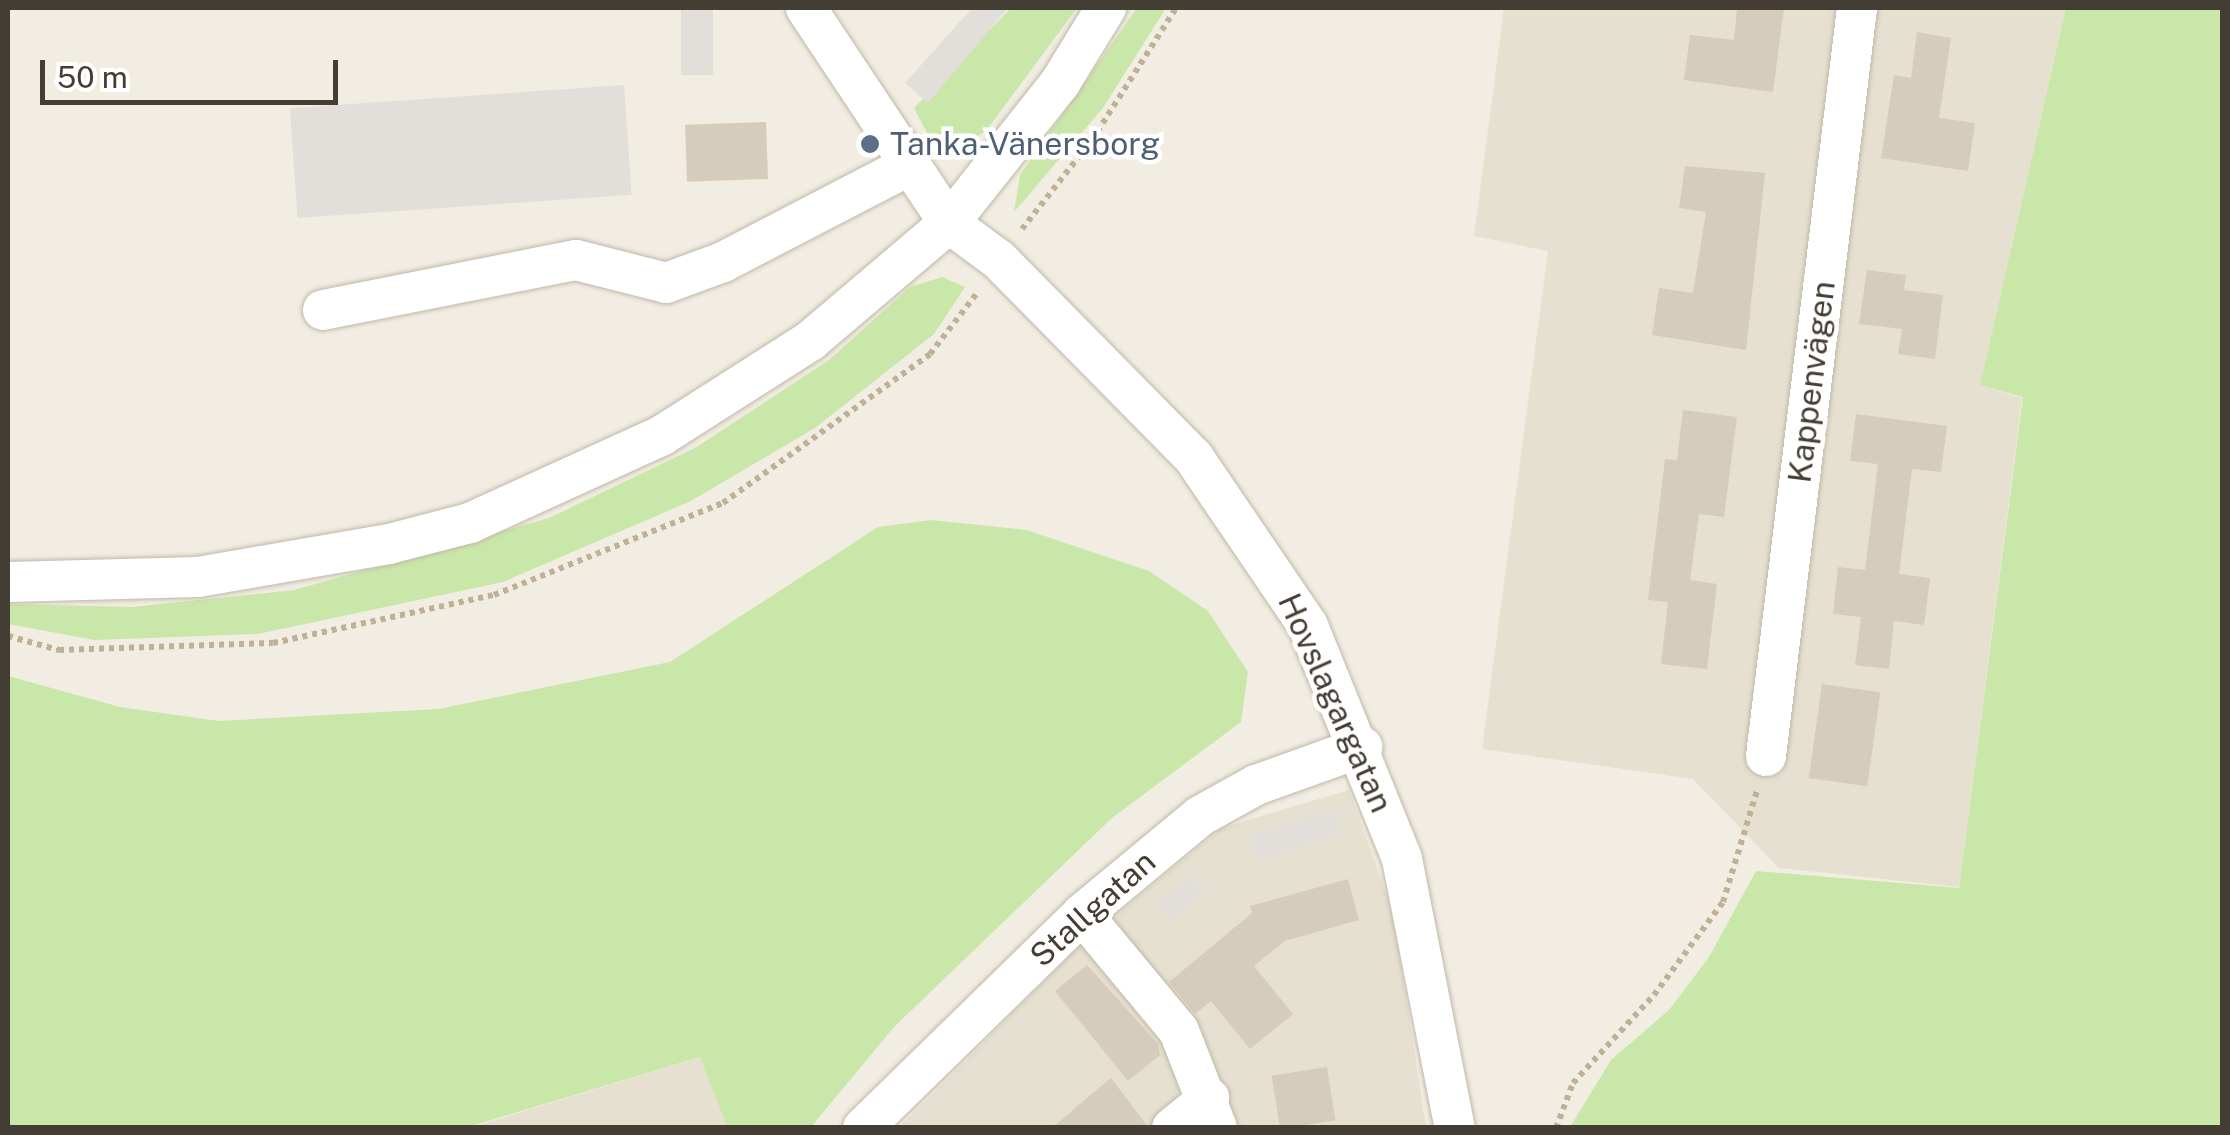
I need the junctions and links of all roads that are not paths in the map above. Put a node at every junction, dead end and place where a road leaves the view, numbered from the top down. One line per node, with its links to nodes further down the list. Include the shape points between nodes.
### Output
1 (806, 8): 4 (street, Hovslagargatan)
2 (1106, 8): 5 (street, via 1060,83)
3 (1858, 8): 9 (street, Kappenvägen)
4 (908, 166): 5 (street, Hovslagargatan); 6 (street, via 723,262 666,283 576,260)
5 (949, 223): 7 (street, via 810,340 736,391 661,436 470,523 300,563 198,577); 8 (street, Hovslagargatan, via 999,260 1194,458 1308,626)
6 (323, 310)
7 (8, 582)
8 (1362, 747): 10 (street, Stallgatan, via 1256,785 1200,816); 14 (street, Hovslagargatan, via 1426,950)
9 (1766, 756)
10 (1082, 914): 11 (street, via 1179,1031); 12 (street, Stallgatan)
11 (1213, 1113): 13 (street)
12 (863, 1128)
13 (1172, 1128)
14 (1455, 1128)

